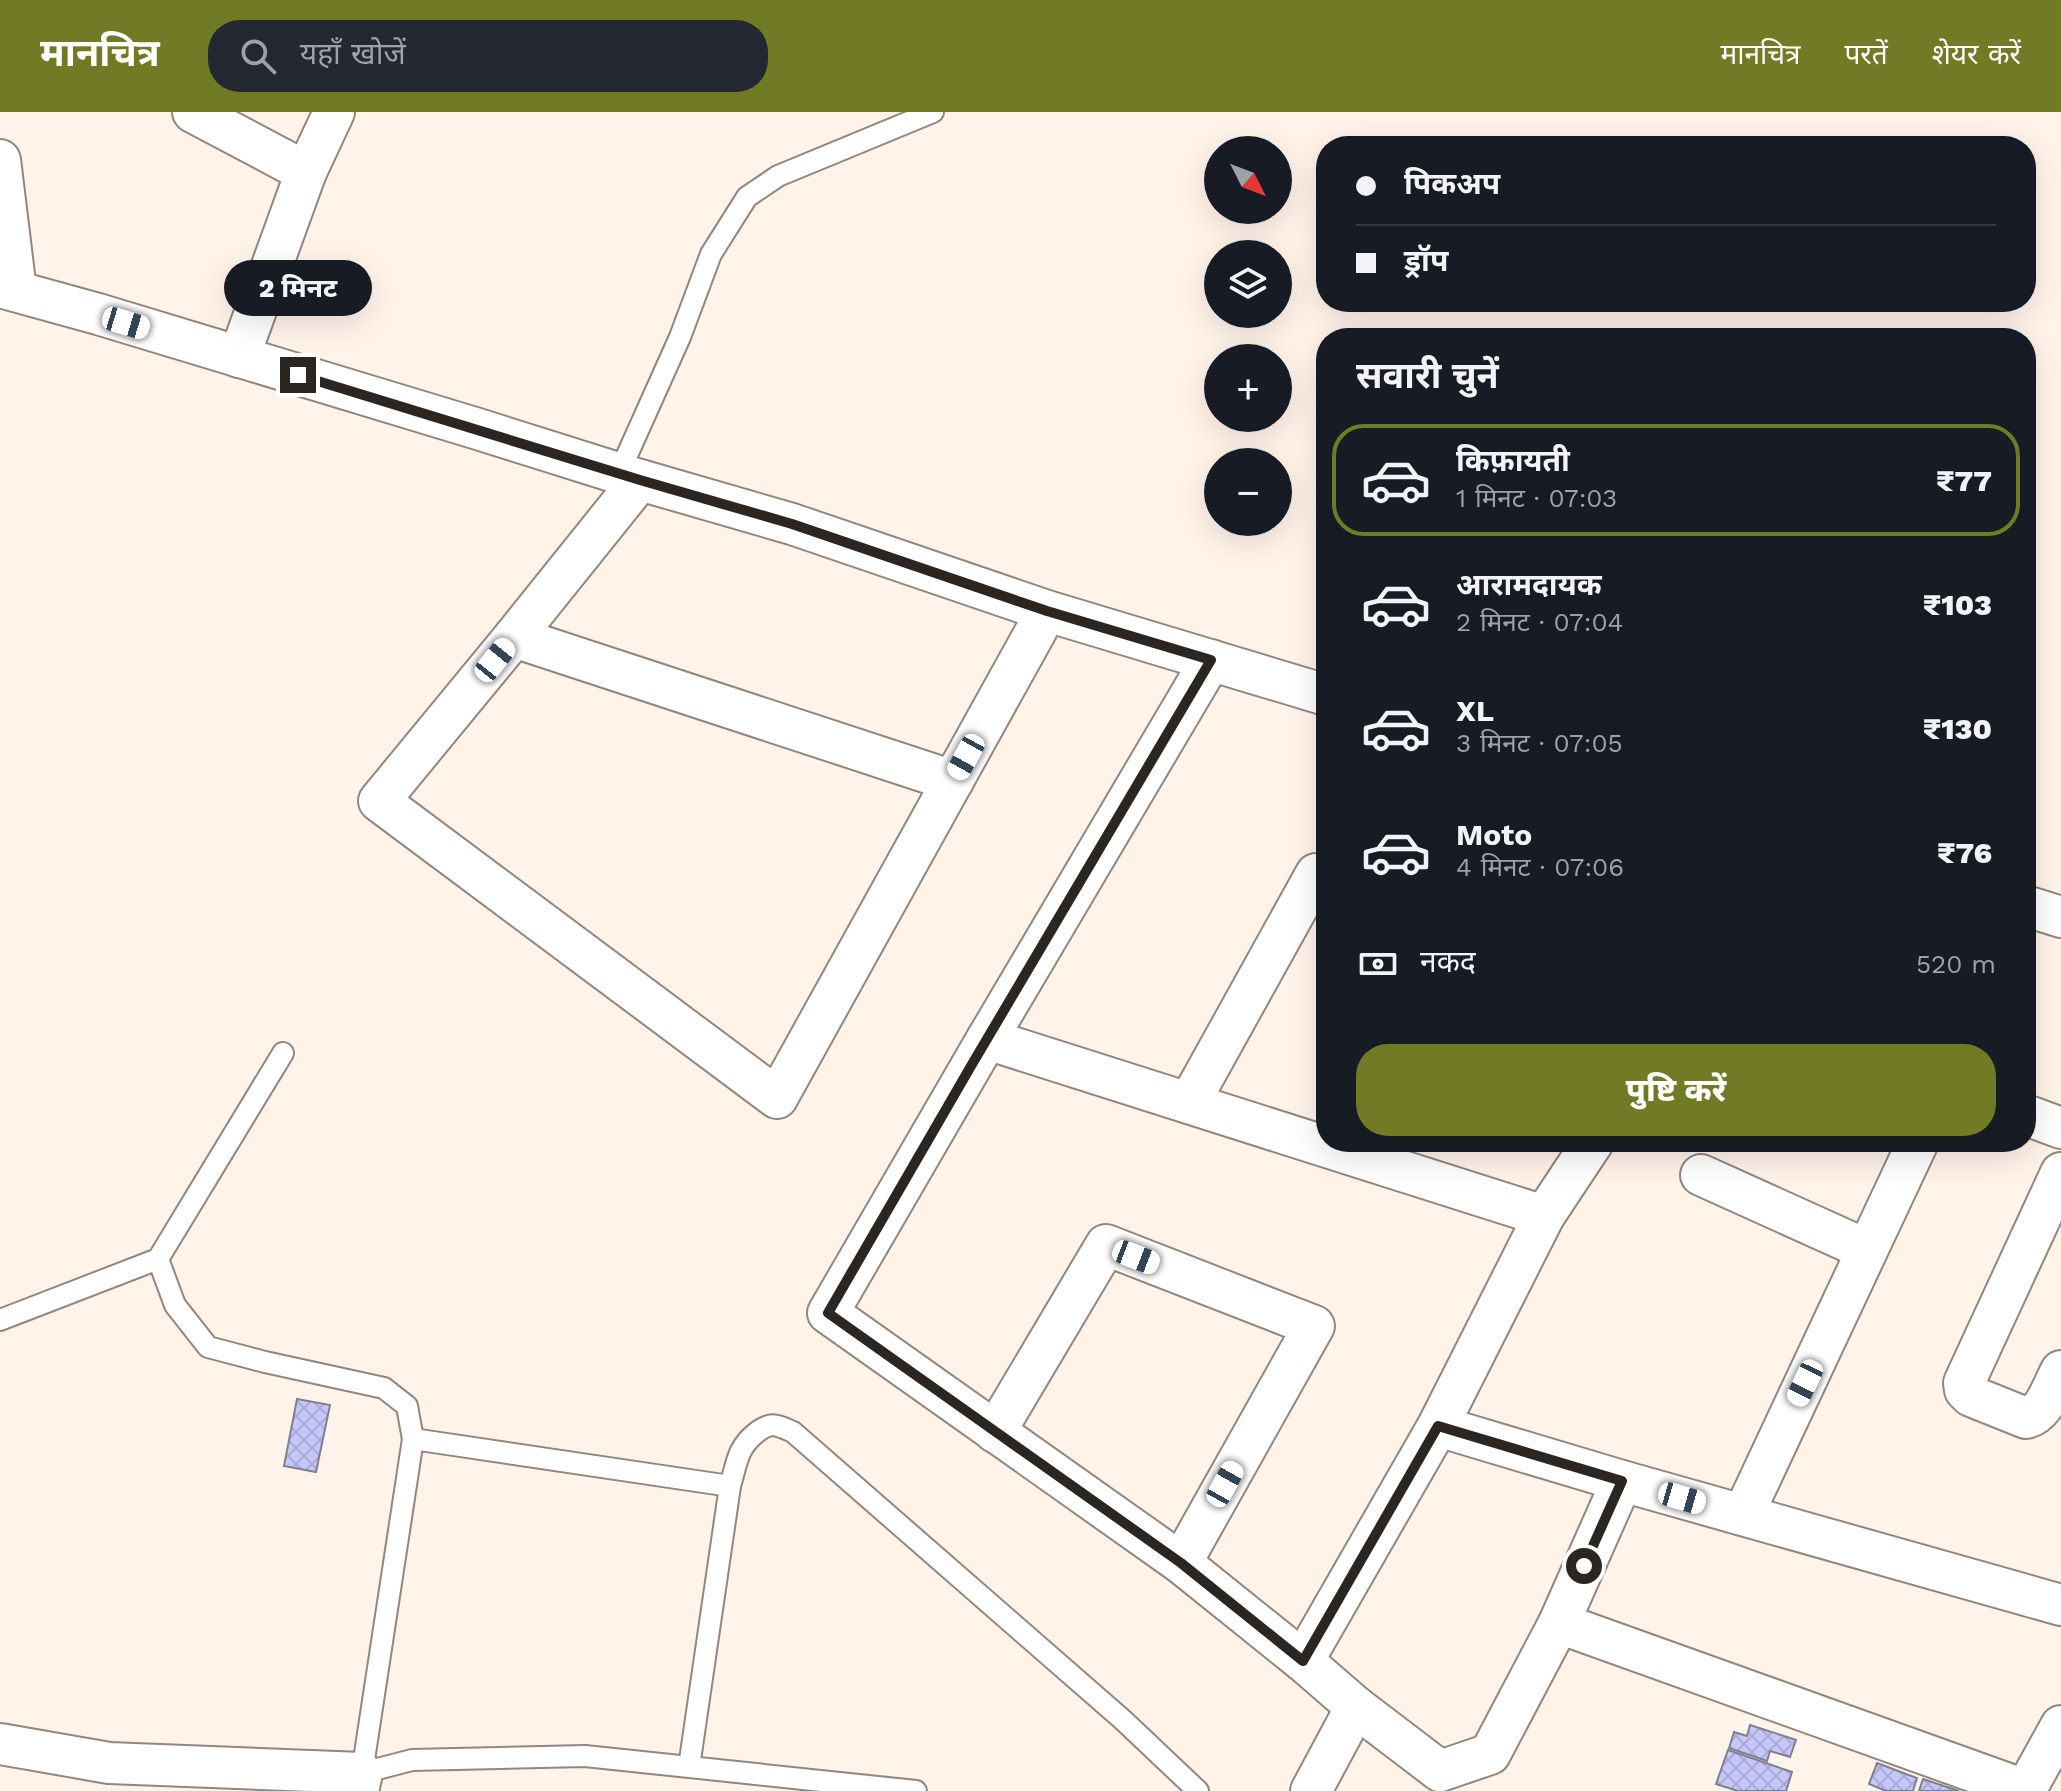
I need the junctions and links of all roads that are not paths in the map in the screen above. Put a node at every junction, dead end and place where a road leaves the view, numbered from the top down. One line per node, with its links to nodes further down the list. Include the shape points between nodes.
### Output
1 (193, 112): 5 (street)
2 (334, 112): 5 (street)
3 (933, 112): 8 (lane, via 778,176 747,197 711,254)
4 (0, 160): 6 (street)
5 (306, 172): 7 (street)
6 (8, 289): 7 (street)
7 (239, 357): 8 (street)
8 (630, 477): 9 (street, via 792,524); 10 (street)
9 (1047, 611): 11 (street); 13 (street)
10 (514, 637): 13 (street); 13 (street, via 379,801 777,1098)
11 (1211, 660): 12 (street); 17 (street)
12 (1316, 692)
13 (953, 781)
14 (1316, 874): 19 (street)
15 (2036, 909): 16 (street)
16 (2061, 917)
17 (987, 1039): 19 (street); 34 (street, via 828,1313)
18 (283, 1053): 30 (lane)
19 (1189, 1103): 22 (street)
20 (2036, 1119): 21 (street)
21 (2061, 1128)
22 (1316, 1134)
23 (1586, 1152): 28 (street)
24 (1913, 1152): 29 (street)
25 (1391, 1153): 28 (street)
26 (2061, 1173): 32 (street, via 1965,1390 2026,1418 2039,1412)
27 (1701, 1175): 29 (street)
28 (1544, 1216): 33 (street)
29 (1867, 1250): 38 (street)
30 (158, 1259): 31 (lane); 35 (lane, via 175,1305 208,1347 384,1388 407,1406)
31 (0, 1320)
32 (2061, 1371)
33 (1438, 1426): 36 (street); 42 (street)
34 (995, 1432): 39 (street); 39 (street, via 1106,1245 1314,1326)
35 (413, 1439): 37 (lane); 47 (lane)
36 (1622, 1481): 38 (street); 41 (street)
37 (730, 1486): 46 (lane); 50 (lane, via 743,1444 765,1426 793,1432)
38 (1743, 1515): 40 (street)
39 (1181, 1563): 42 (street)
40 (2061, 1605)
41 (1559, 1623): 43 (street, via 1490,1754 1440,1771); 51 (street)
42 (1303, 1661): 43 (street)
43 (1356, 1707): 48 (street)
44 (2061, 1726): 51 (street)
45 (0, 1744): 47 (street, via 109,1763)
46 (689, 1767): 47 (lane, via 585,1756 412,1760); 49 (lane)
47 (360, 1782)
48 (1314, 1787)
49 (916, 1791)
50 (1198, 1791)
51 (2025, 1791)

